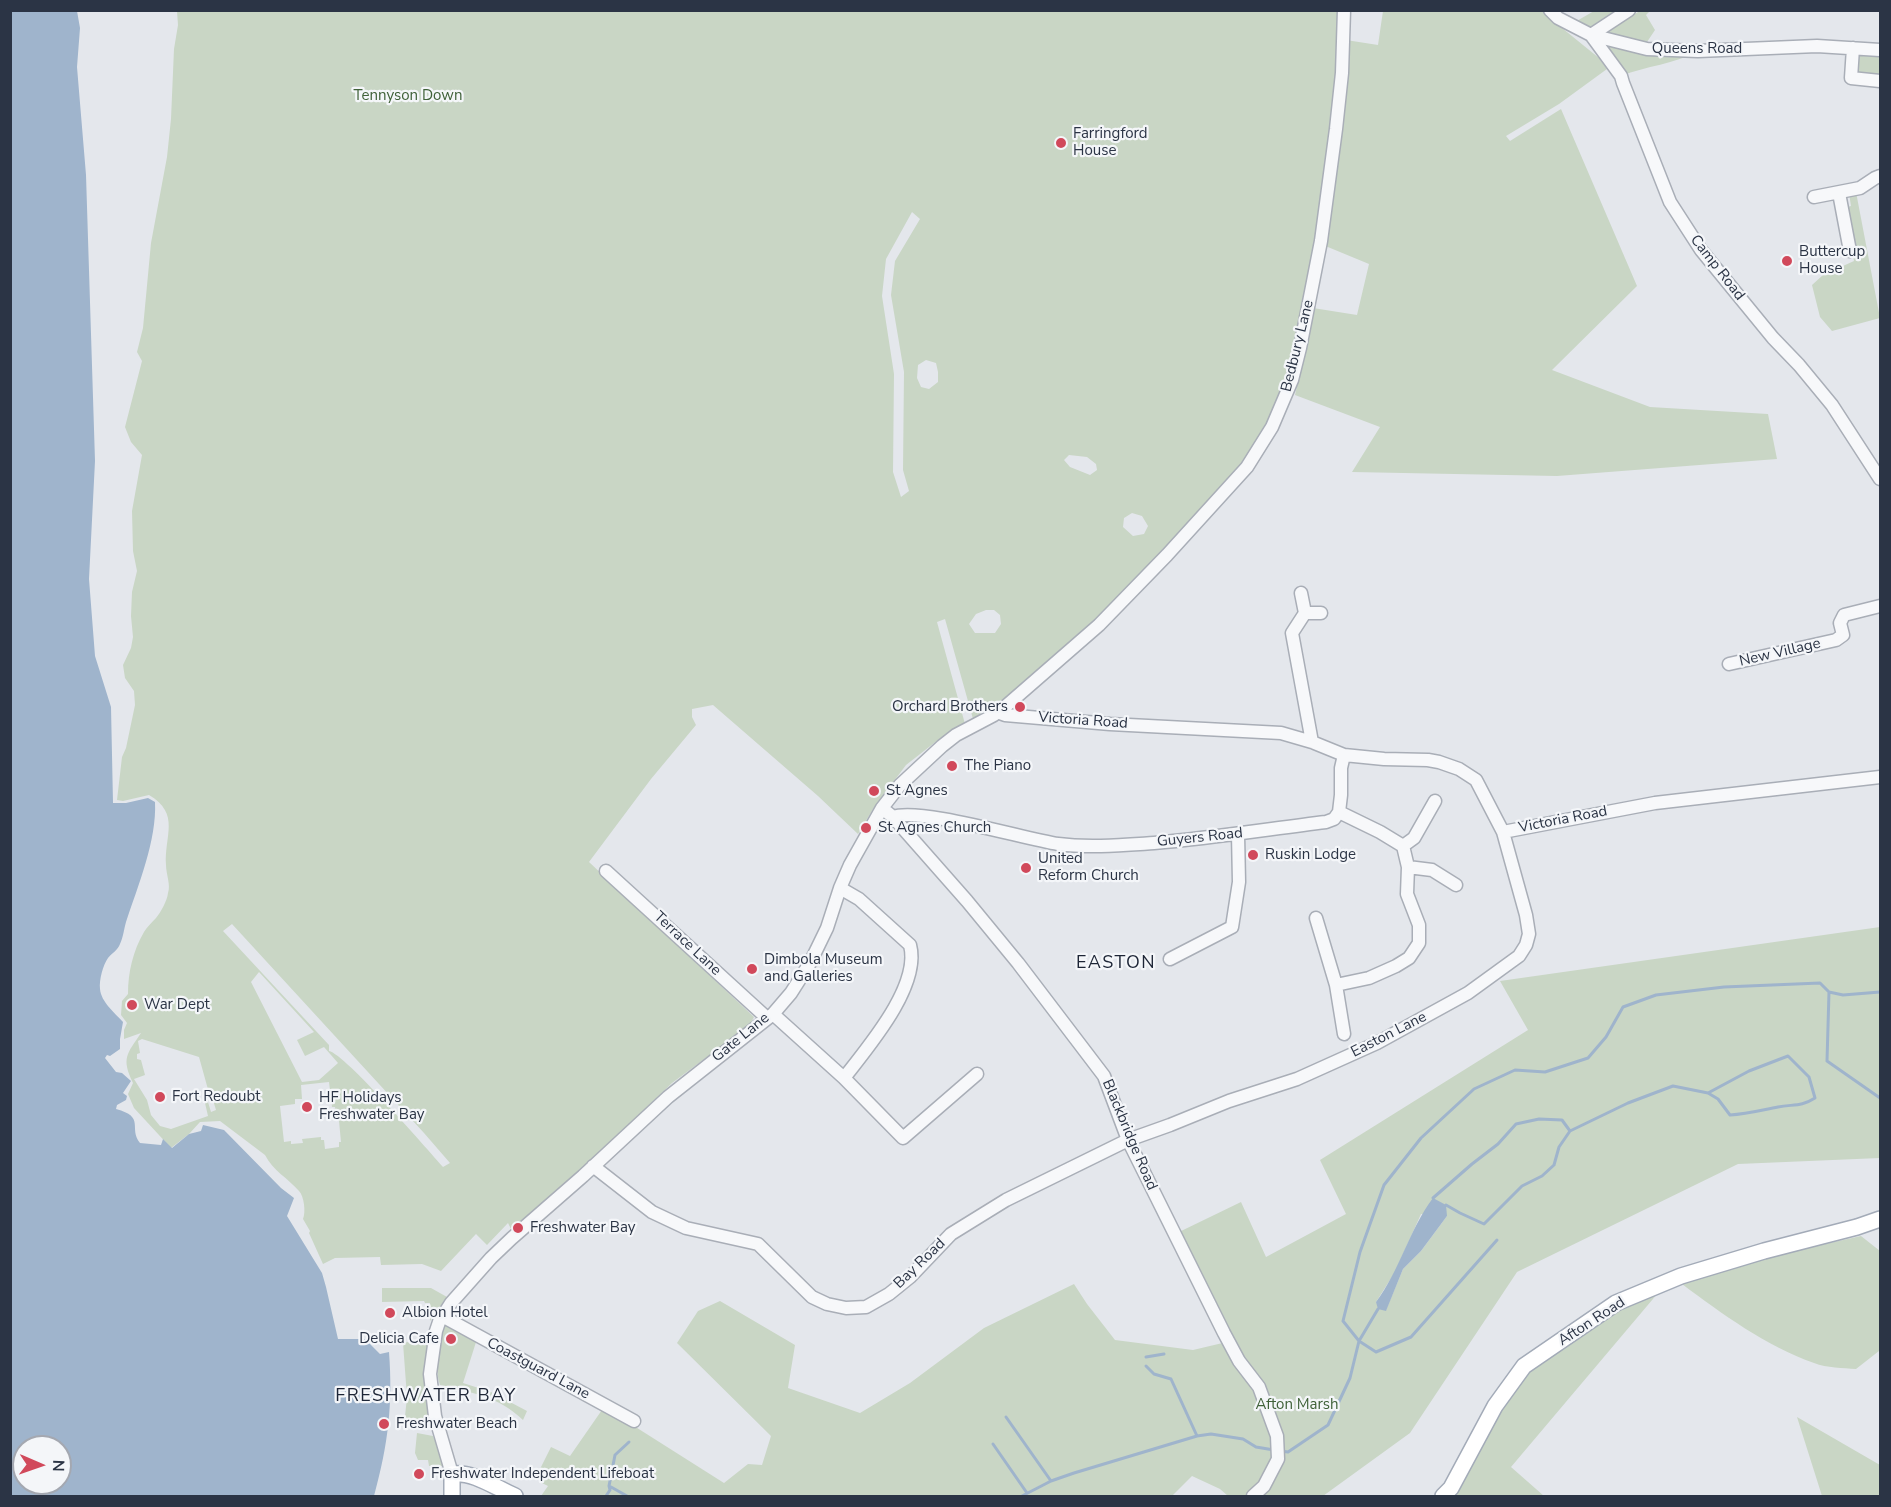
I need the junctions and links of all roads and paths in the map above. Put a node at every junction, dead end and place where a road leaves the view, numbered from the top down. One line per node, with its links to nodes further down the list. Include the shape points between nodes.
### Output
1 (1344, 10): 18 (street, Bedbury Lane, via 1342,73 1321,241 1292,380 1272,427 1247,467 1167,555 1094,630)
2 (1550, 10): 4 (street, Queens Road)
3 (1627, 11): 4 (street)
4 (1591, 35): 5 (street, Queens Road, via 1647,49); 12 (street, Camp Road, via 1621,76 1670,202 1701,250 1832,405)
5 (1853, 48): 6 (street, Queens Road); 7 (street, via 1851,78)
6 (1881, 50)
7 (1881, 81)
8 (1881, 176): 9 (street, via 1860,188)
9 (1839, 192): 10 (street); 11 (street)
10 (1814, 198)
11 (1850, 251)
12 (1881, 479)
13 (1301, 593): 15 (street)
14 (1881, 606): 17 (street, New Village, via 1844,615 1840,622 1843,635 1836,640)
15 (1305, 613): 16 (street); 19 (street, via 1292,633)
16 (1321, 614)
17 (1729, 664)
18 (997, 712): 19 (street, Victoria Road, via 1099,723 1281,733); 23 (street, Gate Lane, via 942,746 900,785)
19 (1312, 742): 20 (street, Victoria Road)
20 (1344, 755): 24 (street); 26 (street, Victoria Road, via 1428,760 1459,769 1476,780)
21 (1881, 777): 26 (street, Victoria Road, via 1655,802)
22 (1435, 801): 28 (street, via 1414,838)
23 (882, 808): 25 (street, Blackbridge Road); 32 (street, Gate Lane)
24 (1339, 812): 27 (street, Guyers Road, via 1326,822); 28 (street)
25 (893, 817): 27 (street, Guyers Road, via 911,814 1060,844 1118,846); 40 (street, Blackbridge Road, via 1018,963 1104,1076)
26 (1503, 832): 40 (street, Easton Lane, via 1529,934 1519,956 1468,993 1377,1043 1296,1079)
27 (1238, 834): 34 (street, via 1239,882 1232,927)
28 (1403, 846): 29 (street)
29 (1408, 867): 31 (street, via 1432,870); 35 (street, via 1407,894 1419,925 1419,943 1409,958 1396,966 1369,978)
30 (606, 871): 36 (street, Terrace Lane)
31 (1456, 885)
32 (840, 888): 36 (street, Gate Lane, via 810,963); 39 (street, via 859,899 910,945 913,955 899,999 885,1025)
33 (1316, 918): 35 (street)
34 (1170, 959)
35 (1336, 985): 37 (street)
36 (770, 1016): 39 (street, Terrace Lane); 41 (street, Gate Lane, via 668,1097)
37 (1344, 1034)
38 (977, 1074): 39 (street, Terrace Lane, via 903,1138)
39 (844, 1078)
40 (1128, 1140): 41 (street, Bay Road, via 1006,1200 951,1234 889,1294 866,1307 846,1308 812,1297 758,1245 686,1228 652,1212); 48 (street, Blackbridge Road, via 1224,1333 1259,1387 1278,1440 1278,1458 1264,1486)
41 (593, 1166): 43 (street, Gate Lane, via 491,1258)
42 (1881, 1219): 49 (main road, Afton Road, via 1681,1276 1616,1303 1524,1366 1494,1406)
43 (442, 1316): 44 (street, Coastguard Lane); 45 (street, Gate Lane, via 430,1374 439,1436)
44 (634, 1421)
45 (452, 1474): 46 (main road); 47 (main road, via 471,1476)
46 (452, 1497)
47 (515, 1497)
48 (1253, 1497)
49 (1443, 1497)

